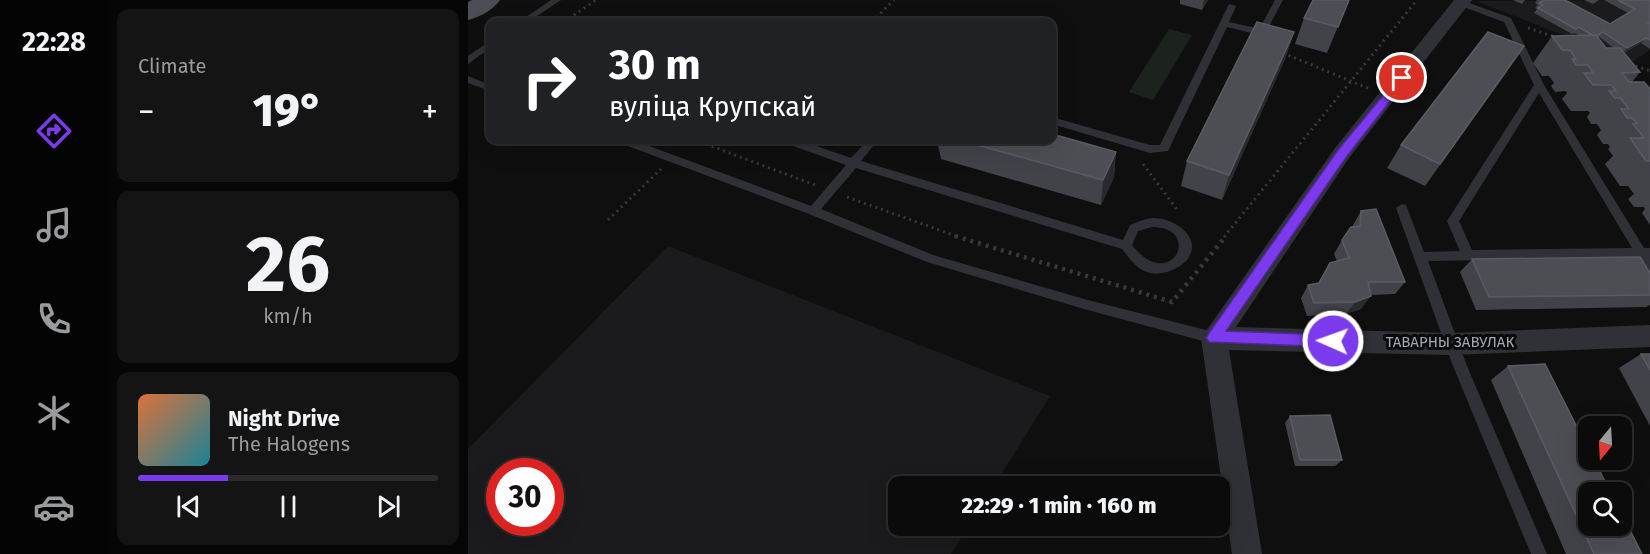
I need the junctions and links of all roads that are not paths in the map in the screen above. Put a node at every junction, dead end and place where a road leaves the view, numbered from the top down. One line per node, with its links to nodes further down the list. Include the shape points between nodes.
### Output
1 (488, 0): 6 (main road)
2 (556, 0): 7 (lane)
3 (1279, 0): 8 (lane, via 1263,30)
4 (1462, 1): 12 (lane, via 1508,21); 27 (street, via 1342,153)
5 (1232, 6): 8 (lane)
6 (468, 13)
7 (529, 18)
8 (1223, 22): 14 (lane, via 1164,148 1150,149)
9 (486, 47): 10 (lane)
10 (468, 61)
11 (468, 79): 13 (lane)
12 (1539, 85): 22 (lane); 23 (lane, via 1453,221)
13 (486, 86)
14 (1056, 123)
15 (635, 144): 20 (lane)
16 (800, 144): 18 (lane)
17 (870, 144): 18 (lane)
18 (853, 163): 20 (lane); 21 (lane)
19 (1402, 208): 24 (lane)
20 (813, 211): 27 (lane, via 931,259)
21 (1126, 246): 21 (lane, via 1136,261 1162,269 1179,262 1186,244 1174,228 1151,222 1134,228)
22 (1645, 254): 23 (lane); 25 (lane)
23 (1468, 255): 24 (lane)
24 (1420, 257): 28 (lane)
25 (1650, 269)
26 (1650, 336): 28 (street, ТАВАРНЫ ЗАВУЛАК)
27 (1214, 338): 28 (street, ТАВАРНЫ ЗАВУЛАК); 29 (street)
28 (1452, 344): 30 (lane)
29 (1247, 554)
30 (1539, 554)

